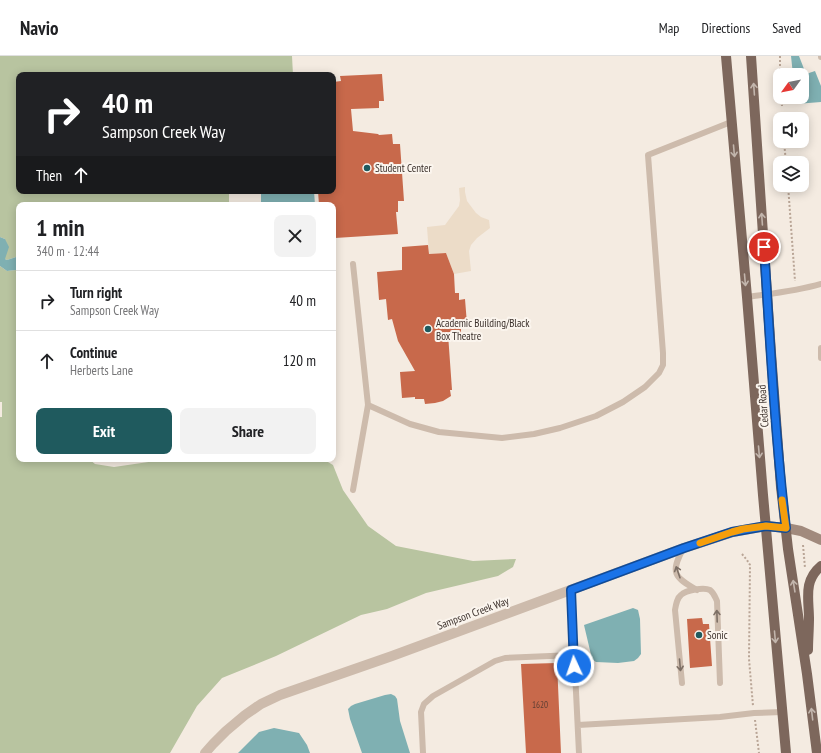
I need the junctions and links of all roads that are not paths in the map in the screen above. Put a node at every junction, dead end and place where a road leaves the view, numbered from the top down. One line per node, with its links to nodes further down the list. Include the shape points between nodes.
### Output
1 (726, 56): 3 (main road, Cedar Road)
2 (751, 56): 6 (main road, Cedar Road, one-way to 2)
3 (731, 122): 7 (main road, Cedar Road, one-way to 7); 10 (lane, via 648,156 663,365 645,388 596,416 560,428 502,438 439,432 410,424)
4 (354, 264): 10 (lane)
5 (821, 284): 6 (lane)
6 (767, 295): 7 (lane); 13 (main road, Cedar Road)
7 (747, 297): 12 (main road, Cedar Road, one-way to 12)
8 (821, 348): 9 (lane)
9 (821, 358)
10 (368, 405): 11 (lane)
11 (353, 490)
12 (766, 526): 13 (street); 15 (street, Sampson Creek Way, via 732,532); 23 (main road, Cedar Road, one-way to 23)
13 (786, 528): 14 (street); 20 (main road, Cedar Road, one-way to 13)
14 (821, 540)
15 (684, 548): 17 (street, Sampson Creek Way); 18 (lane, one-way to 15, via 677,574 676,564)
16 (821, 566): 20 (main road, via 810,580 808,588)
17 (571, 590): 19 (lane); 25 (street, Sampson Creek Way, via 280,695 245,715)
18 (696, 590): 21 (lane, one-way to 21, via 681,595 675,610); 22 (lane, one-way to 18, via 717,601 711,591)
19 (574, 654): 24 (lane); 26 (lane, via 505,658 433,696 424,704 421,712)
20 (807, 674): 29 (main road, Cedar Road, one-way to 20)
21 (682, 683)
22 (720, 683)
23 (782, 712): 24 (lane); 28 (main road, Cedar Road)
24 (578, 725): 27 (lane)
25 (205, 753)
26 (423, 753)
27 (578, 753)
28 (786, 753)
29 (817, 753)

